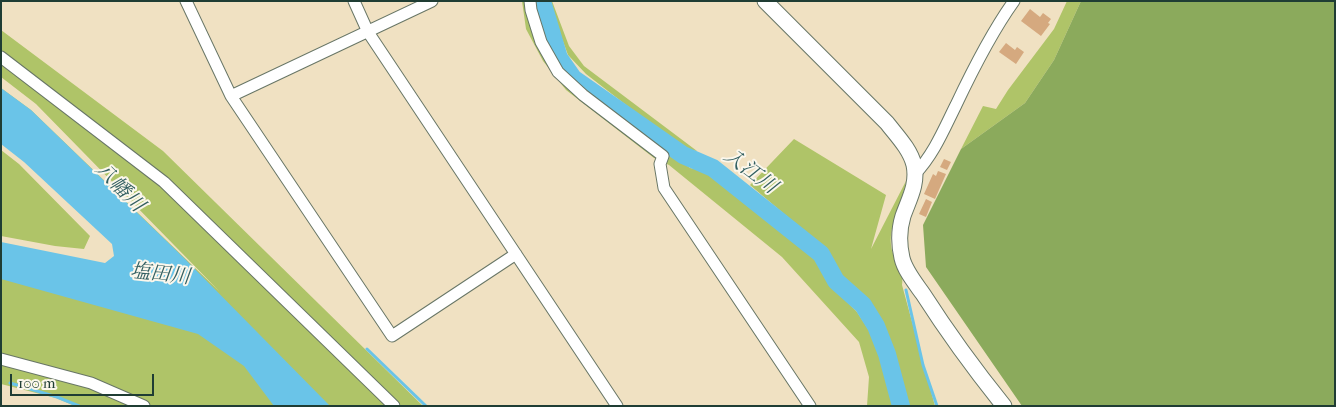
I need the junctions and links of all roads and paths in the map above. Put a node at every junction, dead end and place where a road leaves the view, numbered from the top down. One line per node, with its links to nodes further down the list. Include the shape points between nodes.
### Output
1 (186, 1): 9 (street)
2 (354, 1): 7 (street)
3 (432, 1): 7 (street)
4 (530, 1): 16 (street, via 541,42 558,72 583,96 663,156 660,164 664,188)
5 (765, 1): 10 (main road, via 887,123 904,146)
6 (1014, 1): 10 (street, via 976,64 932,152)
7 (368, 32): 9 (street); 11 (street)
8 (1, 57): 14 (street, via 164,182)
9 (232, 96): 11 (street, via 392,336)
10 (915, 174): 17 (main road, via 900,234 902,259 932,309)
11 (516, 254): 15 (street)
12 (1, 359): 13 (street, via 90,383)
13 (144, 406)
14 (394, 406)
15 (617, 406)
16 (810, 406)
17 (1004, 406)

